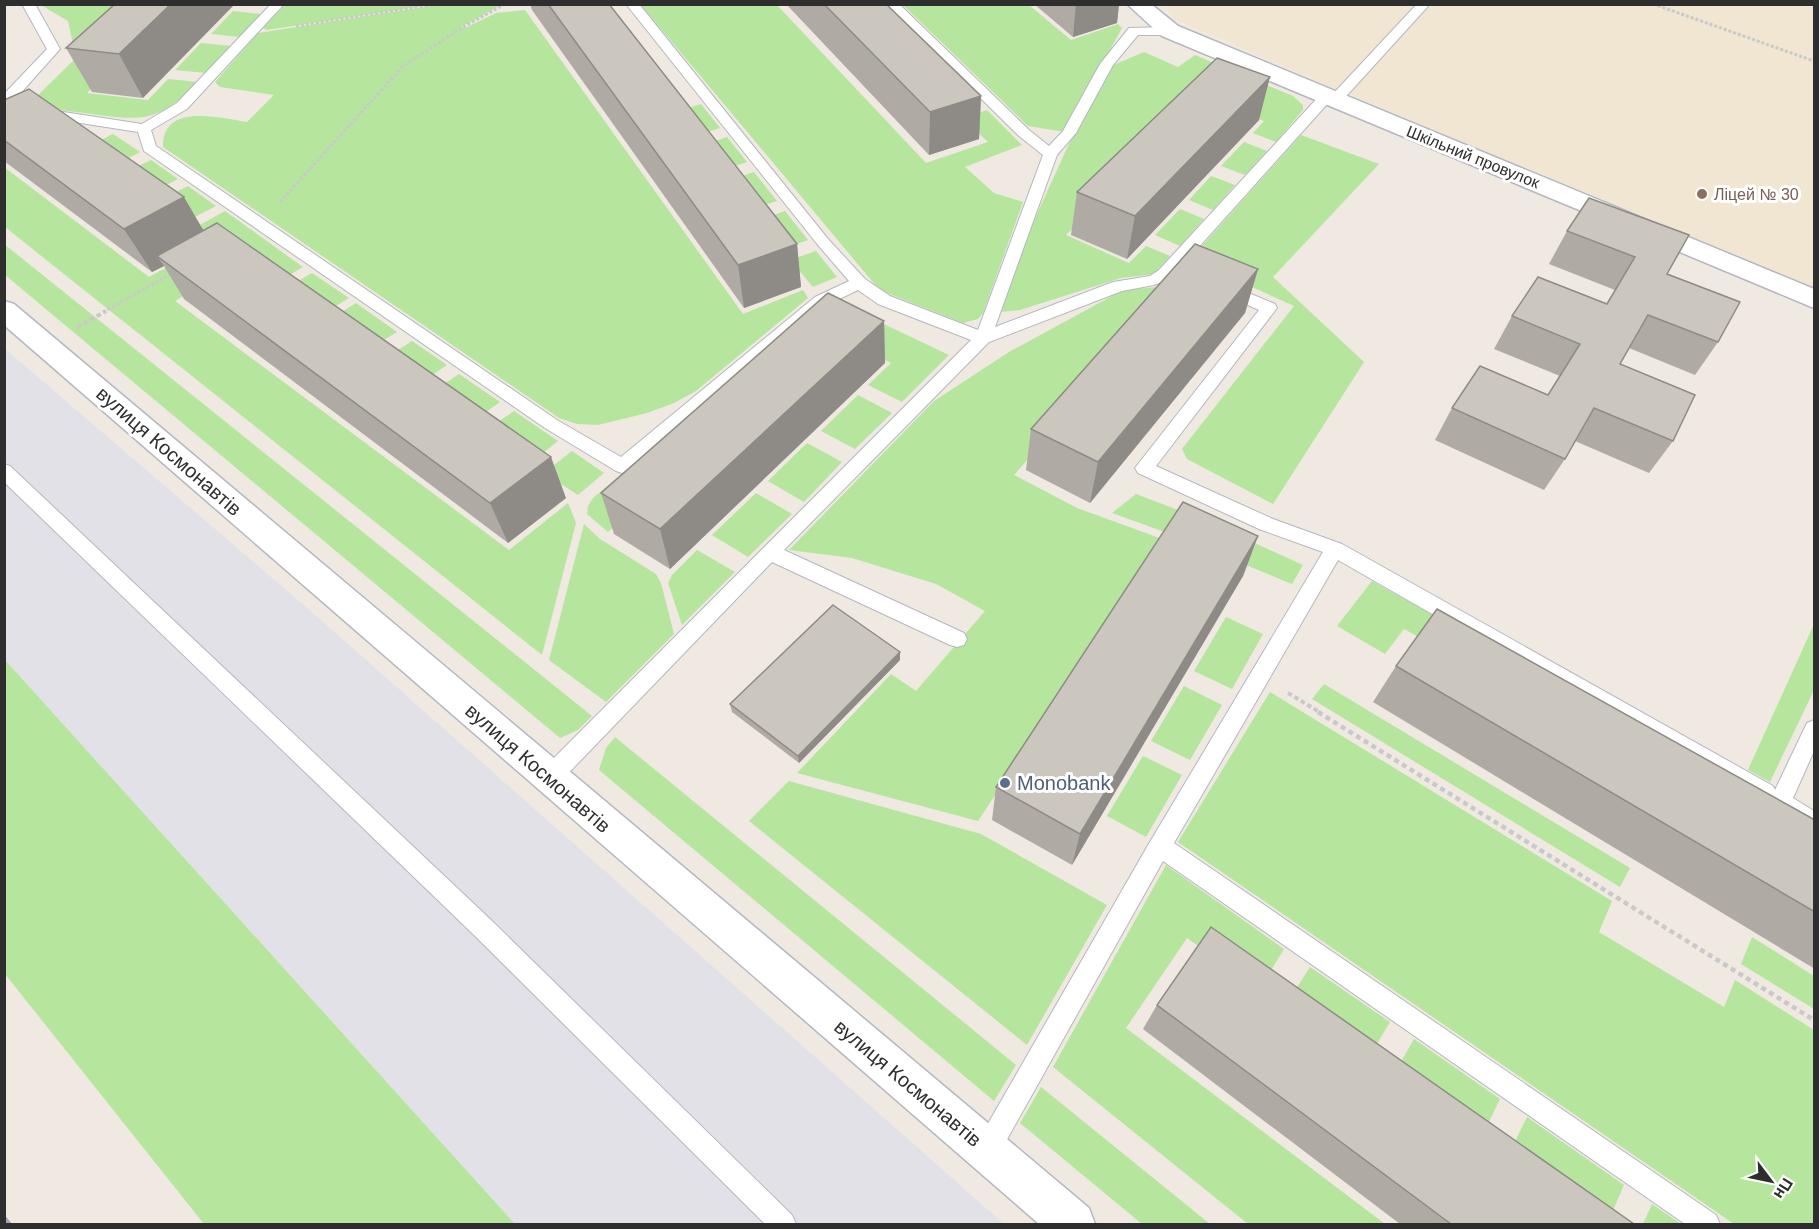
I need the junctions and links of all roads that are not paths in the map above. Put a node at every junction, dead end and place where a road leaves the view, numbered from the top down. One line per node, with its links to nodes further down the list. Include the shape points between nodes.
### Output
1 (28, 4): 9 (lane, via 54,49)
2 (278, 4): 11 (lane, via 182,106)
3 (632, 4): 14 (lane)
4 (891, 4): 12 (lane)
5 (1137, 4): 7 (street, Шкільний провулок)
6 (1424, 4): 8 (lane)
7 (1170, 31): 8 (street, Шкільний провулок); 12 (lane, via 1134,31 1107,64 1069,133)
8 (1331, 99): 15 (street, Шкільний провулок); 17 (lane, via 1165,274 1154,280 1119,286)
9 (4, 103)
10 (4, 107): 11 (lane)
11 (144, 129): 14 (lane, via 149,148 543,418 622,466 821,301)
12 (1050, 154): 17 (lane)
13 (1207, 280): 19 (lane, via 1269,308 1144,468 1266,524)
14 (859, 283): 17 (lane, via 884,300)
15 (1815, 299)
16 (4, 310): 23 (street, вулиця Космонавтів)
17 (983, 338): 20 (lane)
18 (4, 471): 28 (lane, via 482,927)
19 (1335, 549): 24 (lane); 26 (lane)
20 (771, 553): 21 (lane); 23 (lane)
21 (957, 639)
22 (1815, 729): 24 (lane)
23 (549, 778): 27 (street, вулиця Космонавтів)
24 (1780, 802): 25 (lane)
25 (1815, 822)
26 (1160, 846): 27 (lane); 30 (lane)
27 (987, 1150): 29 (street, вулиця Космонавтів)
28 (783, 1224)
29 (1073, 1224)
30 (1707, 1224)

